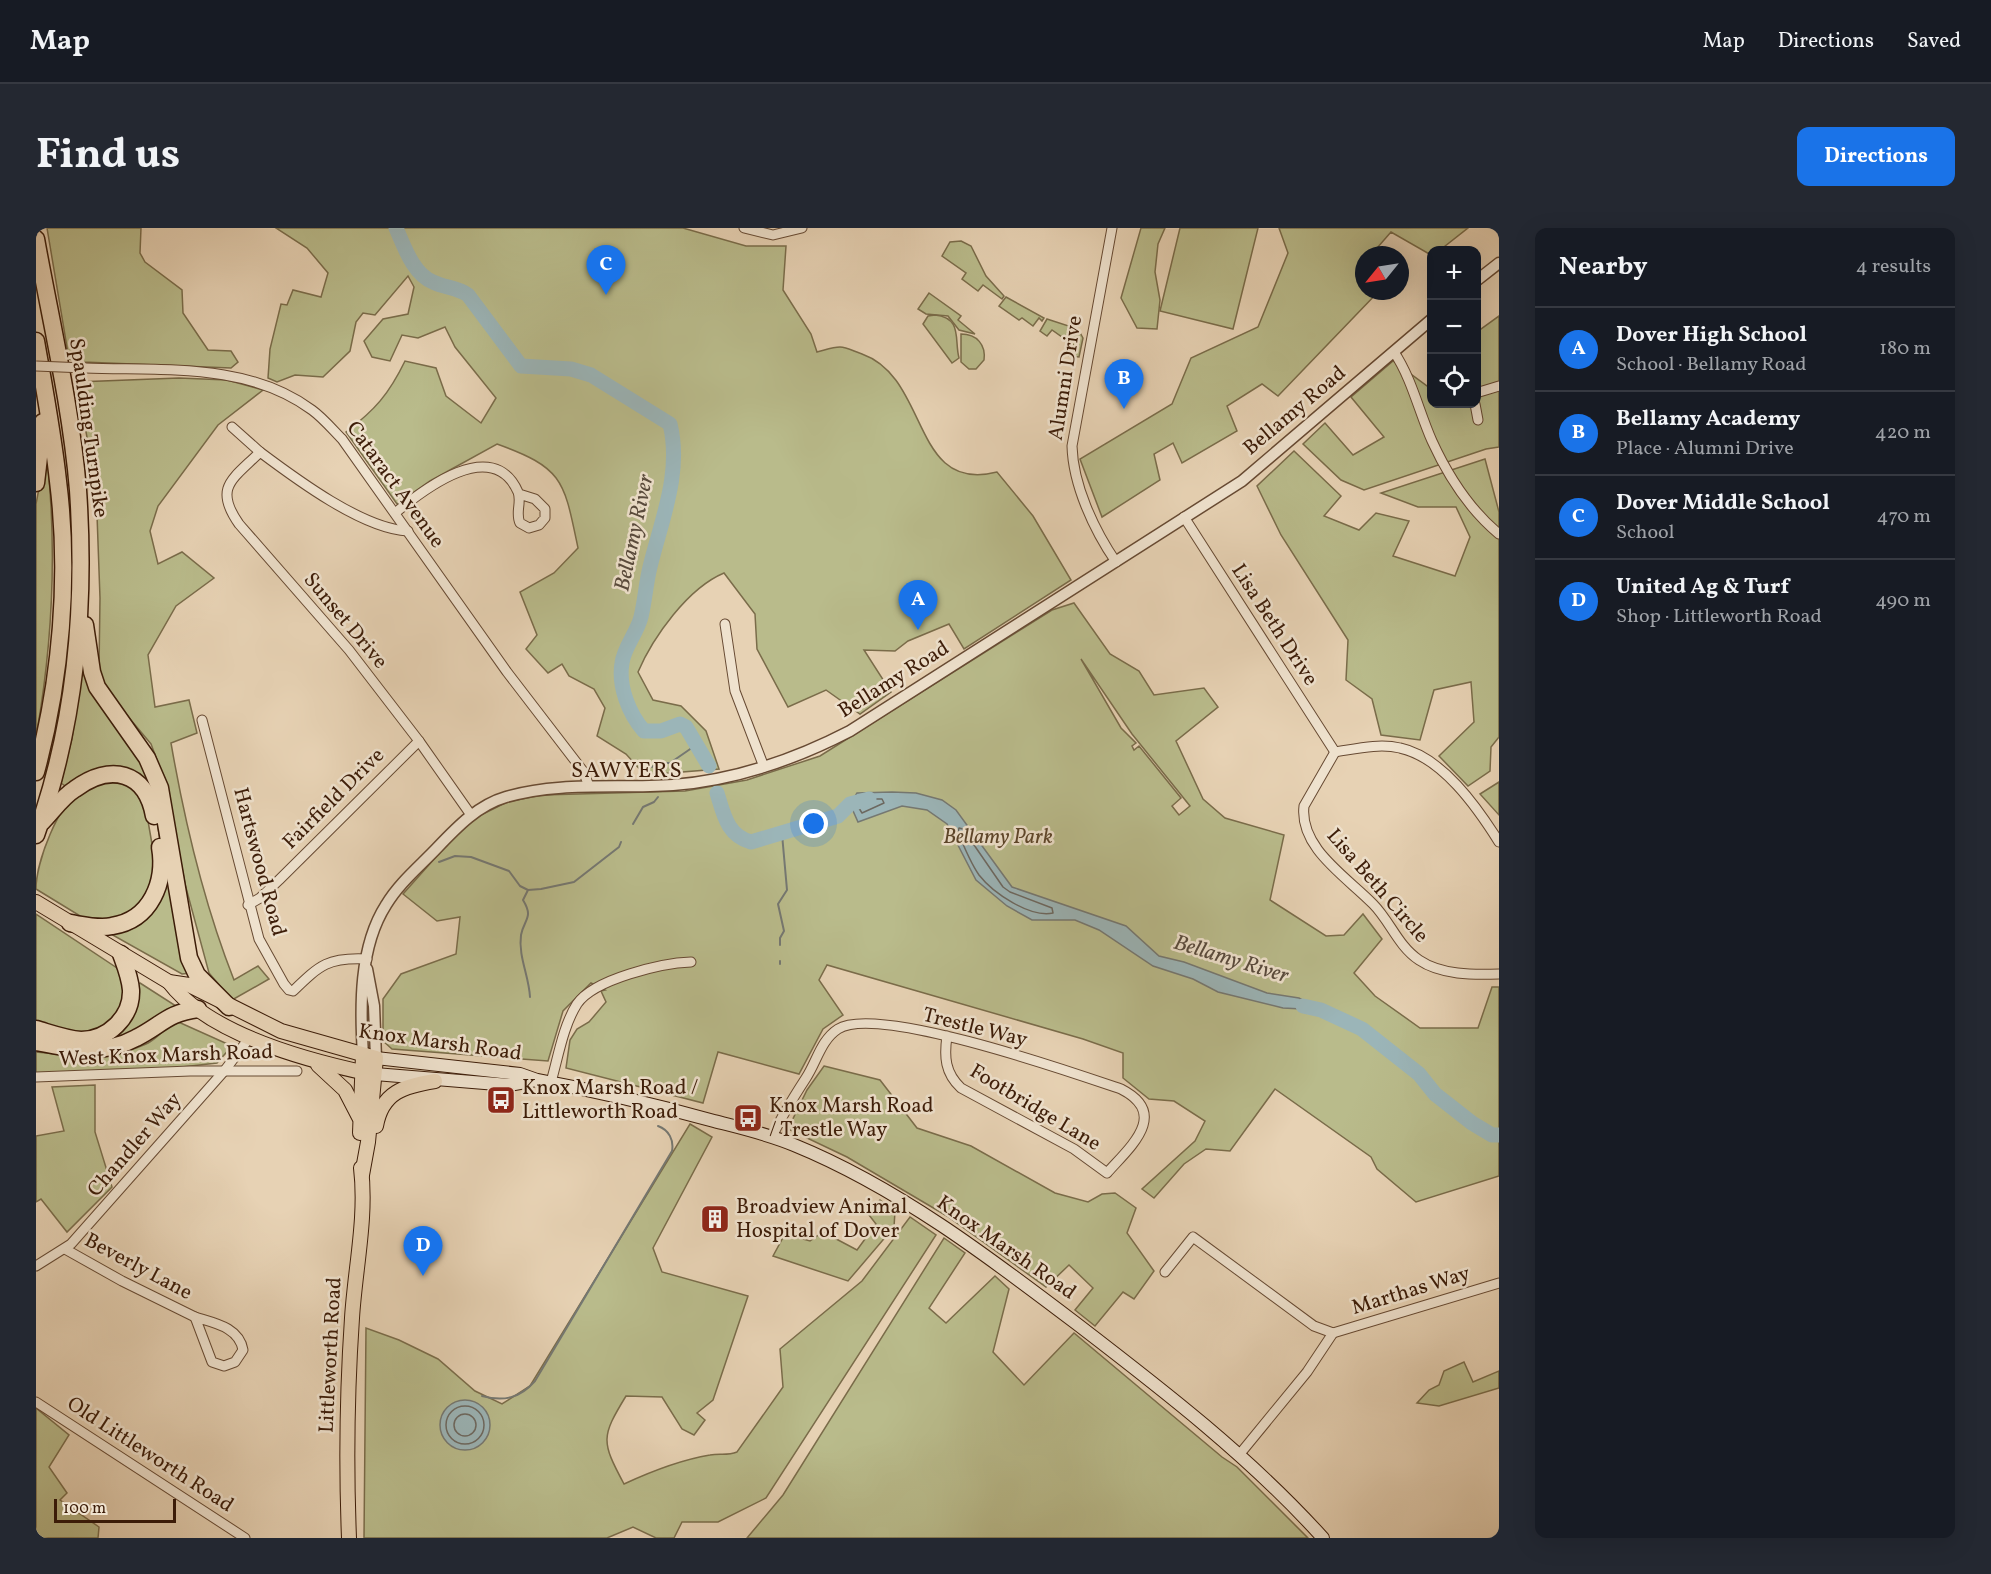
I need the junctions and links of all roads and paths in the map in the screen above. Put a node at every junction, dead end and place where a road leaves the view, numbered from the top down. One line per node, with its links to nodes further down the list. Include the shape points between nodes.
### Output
1 (744, 228): 2 (street, via 773,235)
2 (801, 228)
3 (1112, 228): 24 (street, Alumni Drive, via 1072,461 1083,496)
4 (36, 239): 25 (highway, Spaulding Turnpike, via 78,489)
5 (1499, 263): 6 (street)
6 (1481, 277)
7 (1427, 323): 9 (street, Bellamy Road)
8 (36, 341): 13 (highway, Spaulding Turnpike)
9 (1394, 352): 21 (street, Bellamy Road, via 1257,470); 23 (street, via 1432,442 1462,495)
10 (36, 366): 20 (street, Cataract Avenue, bridge, via 230,374 277,389 314,411 342,439)
11 (1499, 386): 12 (street)
12 (1481, 391)
13 (45, 394): 18 (highway); 31 (highway, Spaulding Turnpike, via 61,510 62,600 55,674)
14 (1476, 408): 15 (street)
15 (1478, 420)
16 (232, 427): 17 (street)
17 (260, 452): 22 (street, via 373,524 391,531); 28 (street, Sunset Drive, via 228,487 228,507 349,650)
18 (36, 483)
19 (519, 494): 20 (street, via 500,472 472,467 452,474)
20 (395, 513): 22 (street, Cataract Avenue)
21 (1184, 517): 24 (street, Bellamy Road); 29 (street, Lisa Beth Drive)
22 (408, 531): 32 (street, Cataract Avenue, via 507,672 583,771)
23 (1499, 534)
24 (1116, 562): 30 (street, Bellamy Road, via 850,731)
25 (80, 584): 34 (highway, Spaulding Turnpike, via 69,703); 44 (highway, via 94,679 147,758 160,788 189,958 197,975)
26 (726, 624): 30 (street, via 735,691)
27 (202, 720): 37 (street, Hartswood Road)
28 (419, 741): 33 (street, Sunset Drive); 37 (street, Fairfield Drive, via 266,892)
29 (1335, 752): 35 (street, via 1397,747 1427,759 1455,786); 42 (street, Lisa Beth Circle, via 1304,806 1308,833 1319,849 1336,872 1372,903 1419,961 1449,971)
30 (764, 767): 32 (street, Bellamy Road, via 725,778 672,785)
31 (36, 772)
32 (589, 786): 33 (street, Bellamy Road, via 506,797)
33 (471, 815): 41 (street, Bellamy Road, via 391,897 373,931)
34 (38, 830): 38 (highway, via 74,789 100,776 136,780 152,802 162,861 159,884 150,903 128,921 112,926)
35 (1499, 842)
36 (37, 903): 38 (main road, Knox Marsh Road)
37 (248, 904): 41 (street, Hartswood Road, via 264,951 289,990 293,991 326,962 344,957)
38 (70, 923): 39 (main road, Knox Marsh Road)
39 (121, 954): 43 (main road, Knox Marsh Road); 46 (highway, via 130,996 127,1010 115,1027 85,1040)
40 (691, 962): 58 (street, via 635,973 593,988 578,1004 566,1031)
41 (367, 964): 50 (street, Bellamy Road, via 374,1006)
42 (1499, 974)
43 (170, 982): 44 (main road, Knox Marsh Road, via 189,985); 45 (main road, Knox Marsh Road, via 181,997)
44 (229, 1007): 50 (main road, Knox Marsh Road, via 307,1040)
45 (198, 1009): 48 (main road, Knox Marsh Road); 49 (highway, via 174,1013 136,1039 106,1048 74,1050)
46 (36, 1029)
47 (947, 1036): 60 (street, Trestle Way, via 864,1023 837,1029 824,1044); 61 (street, Footbridge Lane, via 946,1066 961,1089 1074,1149); 61 (street, Trestle Way, via 1113,1086 1137,1100 1144,1114 1141,1133)
48 (250, 1037): 51 (main road, Knox Marsh Road); 52 (street, Chandler Way)
49 (36, 1042)
50 (370, 1057): 54 (main road, Littleworth Road); 56 (main road, Knox Marsh Road, via 503,1071)
51 (314, 1062): 54 (main road, Knox Marsh Road); 59 (main road, via 345,1090)
52 (225, 1070): 53 (street, West Knox Marsh Road); 55 (street, West Knox Marsh Road); 64 (street, Chandler Way)
53 (297, 1071)
54 (369, 1073): 57 (main road, Knox Marsh Road); 59 (main road, Littleworth Road); 62 (main road, Littleworth Road)
55 (36, 1077)
56 (537, 1080): 57 (main road, Knox Marsh Road, via 510,1085); 58 (main road, Knox Marsh Road)
57 (435, 1081): 63 (main road, via 404,1087 385,1101 378,1116)
58 (551, 1083): 60 (main road, Knox Marsh Road, via 655,1105)
59 (361, 1124): 62 (main road, Littleworth Road)
60 (772, 1137): 71 (main road, Knox Marsh Road, via 857,1176 953,1234 1108,1348)
61 (1107, 1173)
62 (362, 1175): 63 (main road, Littleworth Road)
63 (362, 1219): 73 (main road, Littleworth Road, via 348,1376)
64 (65, 1249): 65 (street, Chandler Way); 68 (street, Beverly Lane)
65 (36, 1266)
66 (1165, 1272): 69 (street, via 1193,1237 1314,1326)
67 (1499, 1283): 69 (street, Marthas Way)
68 (195, 1317): 68 (street, Beverly Lane, via 222,1325 240,1339 243,1350 235,1362 224,1366 212,1362)
69 (1333, 1333): 71 (street, via 1307,1372)
70 (36, 1402): 72 (street, Old Littleworth Road)
71 (1239, 1455): 74 (main road, Knox Marsh Road)
72 (245, 1538)
73 (349, 1538)
74 (1323, 1538)

